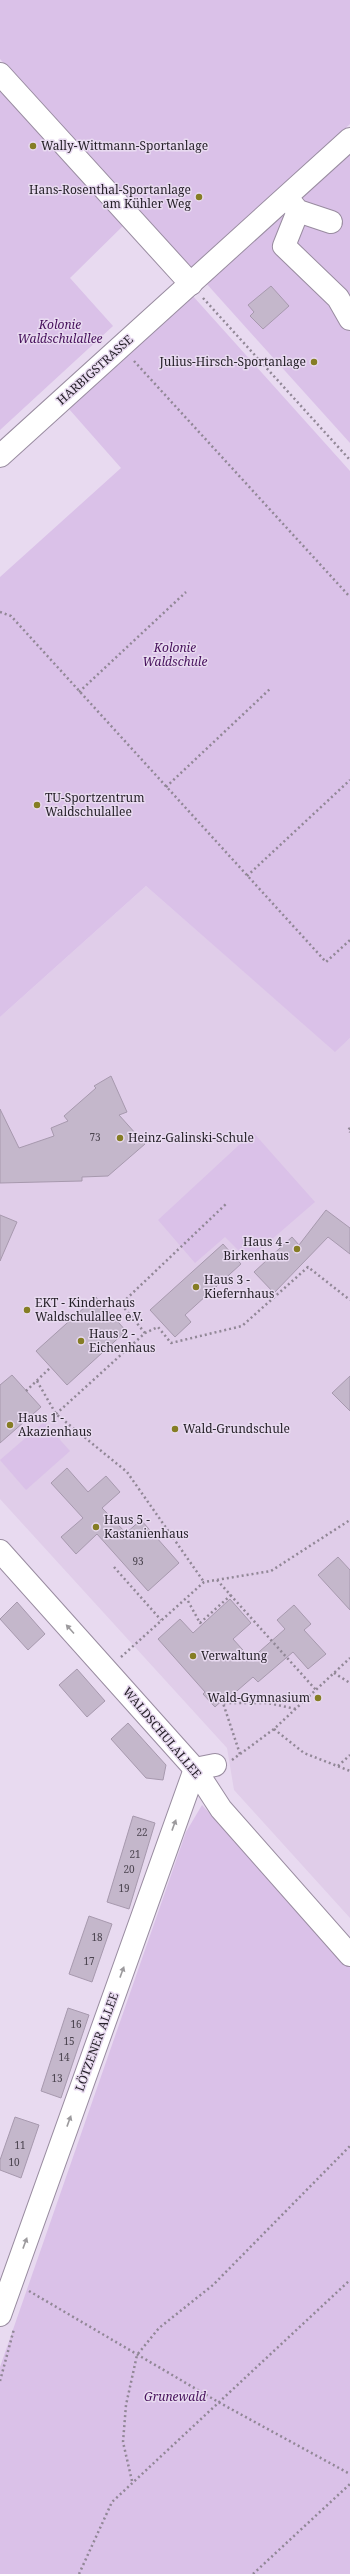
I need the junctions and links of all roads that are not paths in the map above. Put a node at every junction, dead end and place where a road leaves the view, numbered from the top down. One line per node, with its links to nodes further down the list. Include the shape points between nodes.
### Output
1 (0, 74): 5 (street)
2 (350, 139): 3 (street, HARBIGSTRASSE)
3 (292, 204): 4 (street); 5 (street, HARBIGSTRASSE); 6 (street, via 284,246 338,298)
4 (331, 222)
5 (191, 284): 7 (street, HARBIGSTRASSE)
6 (350, 319)
7 (0, 456)
8 (0, 1551): 9 (street, WALDSCHULALLEE, one-way to 8, via 112,1664)
9 (205, 1767): 10 (street, WALDSCHULALLEE, via 221,1808); 11 (street, LÖTZENER ALLEE, one-way to 9)
10 (350, 1955)
11 (0, 2315)

